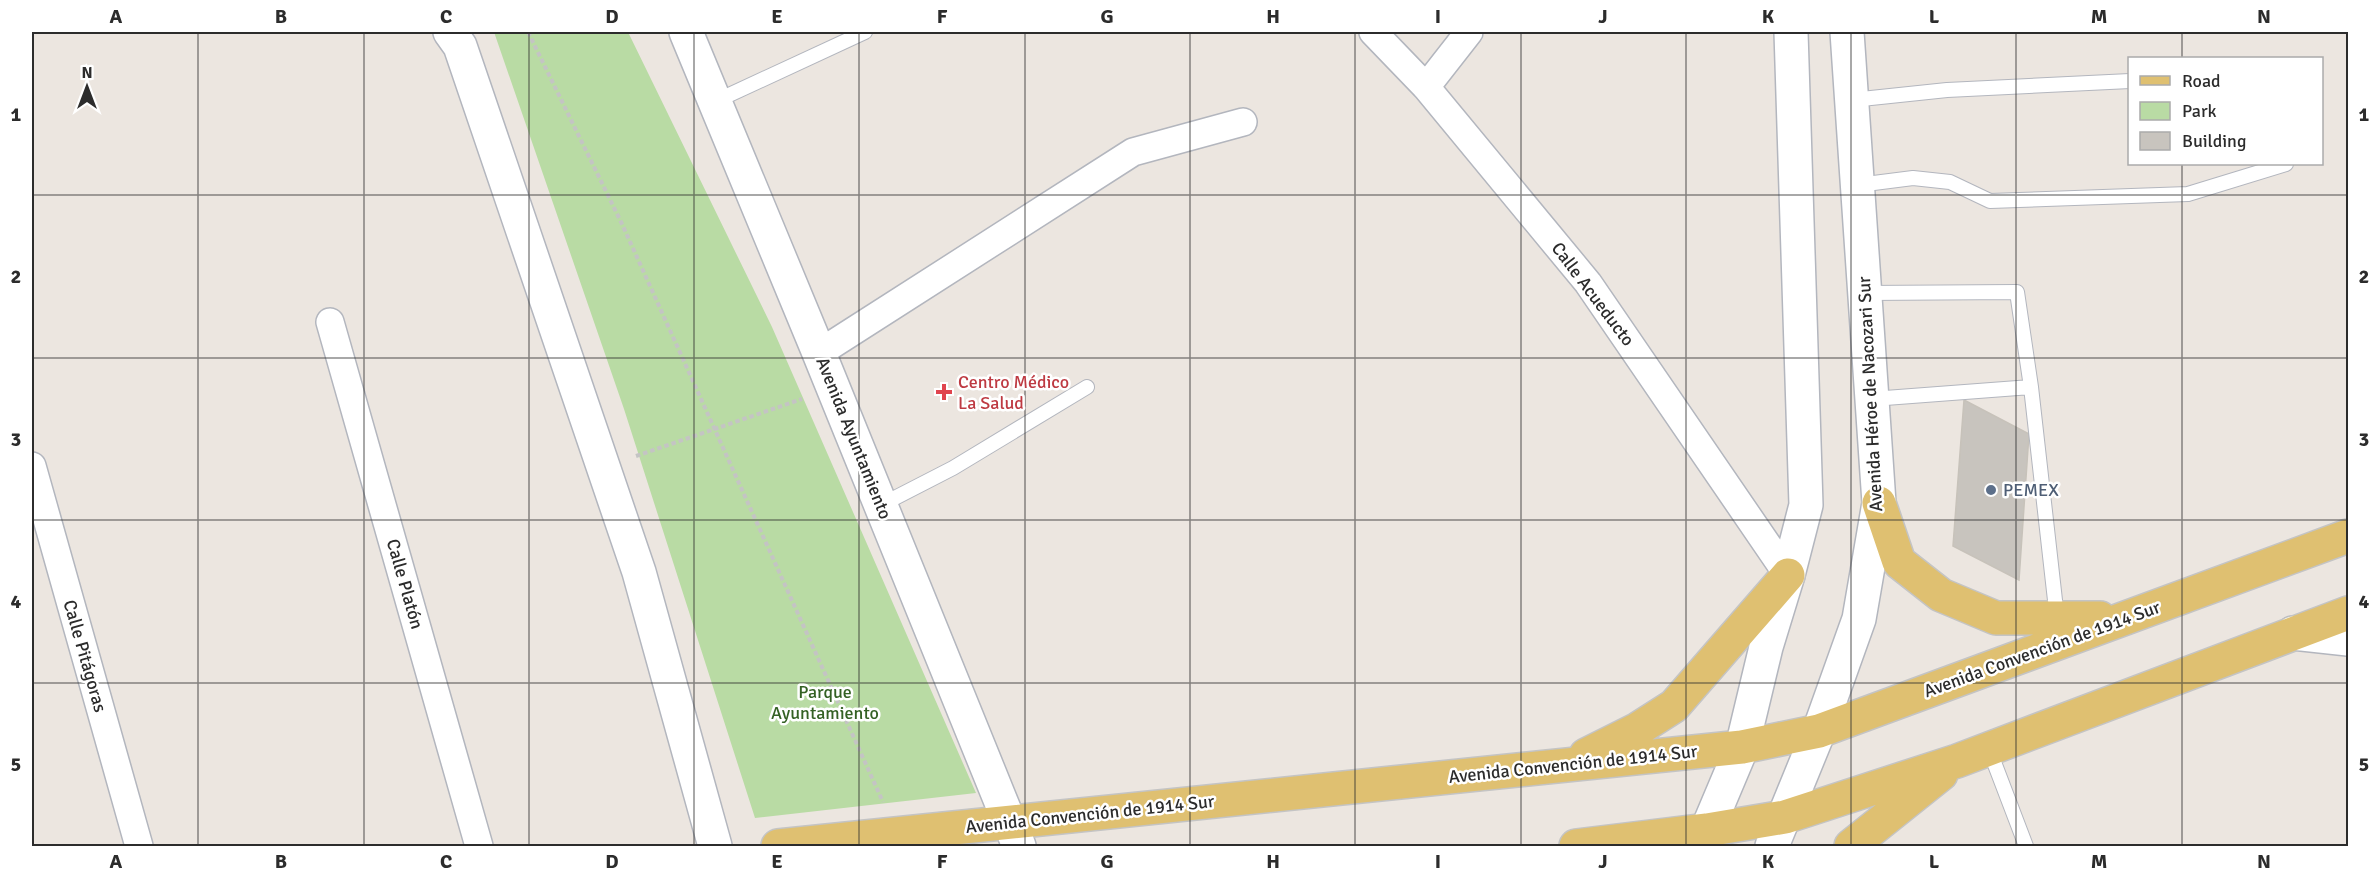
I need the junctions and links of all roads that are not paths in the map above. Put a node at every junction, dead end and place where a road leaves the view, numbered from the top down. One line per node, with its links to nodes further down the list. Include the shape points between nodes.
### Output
1 (450, 32): 38 (main road, via 460,46 639,572)
2 (865, 32): 11 (lane)
3 (1373, 32): 9 (street, Calle Acueducto)
4 (1469, 32): 9 (street)
5 (1791, 32): 25 (main road, via 1806,505)
6 (1846, 32): 10 (main road, Avenida Héroe de Nacozari Sur)
7 (690, 33): 11 (main road, Avenida Ayuntamiento)
8 (2128, 81): 10 (lane, via 1947,90)
9 (1426, 87): 25 (street, Calle Acueducto, via 1588,283)
10 (1852, 100): 14 (main road, Avenida Héroe de Nacozari Sur)
11 (716, 101): 17 (main road, Avenida Ayuntamiento)
12 (1243, 122): 17 (street, via 1133,152)
13 (2283, 165): 14 (lane, via 2188,194 1990,201 1950,182 1913,178)
14 (1858, 185): 15 (main road, Avenida Héroe de Nacozari Sur)
15 (1865, 293): 19 (lane, via 2017,292); 20 (main road, Avenida Héroe de Nacozari Sur)
16 (330, 322): 37 (street, Calle Platón)
17 (819, 353): 23 (main road, Avenida Ayuntamiento)
18 (1087, 387): 23 (lane, via 953,468)
19 (2031, 387): 20 (lane); 27 (lane)
20 (1872, 399): 22 (main road, Avenida Héroe de Nacozari Sur)
21 (32, 466): 36 (street, Calle Pitágoras)
22 (1879, 503): 27 (main road, via 1899,562 1941,596 1996,618); 28 (main road, Avenida Héroe de Nacozari Sur, via 1859,619)
23 (881, 505): 34 (main road, Avenida Ayuntamiento)
24 (2344, 533): 27 (main road, Avenida Convención de 1914 Sur, via 2128,618)
25 (1788, 575): 29 (main road); 32 (main road, via 1674,706)
26 (2346, 622): 30 (main road, via 2294,633)
27 (2060, 629): 28 (main road, Avenida Convención de 1914 Sur)
28 (1819, 731): 29 (main road, Avenida Convención de 1914 Sur); 33 (main road, Avenida Héroe de Nacozari Sur)
29 (1742, 747): 32 (main road, Avenida Convención de 1914 Sur); 35 (main road)
30 (1989, 749): 31 (main road); 43 (lane)
31 (1957, 761): 33 (main road); 42 (main road)
32 (1568, 764): 34 (main road, Avenida Convención de 1914 Sur)
33 (1785, 817): 35 (main road); 41 (main road, Avenida Héroe de Nacozari Sur)
34 (1014, 834): 39 (main road, Avenida Convención de 1914 Sur, via 898,834)
35 (1702, 838): 40 (main road)
36 (139, 846)
37 (480, 846)
38 (715, 846)
39 (778, 846)
40 (1576, 846)
41 (1772, 846)
42 (1851, 846)
43 (2026, 846)

